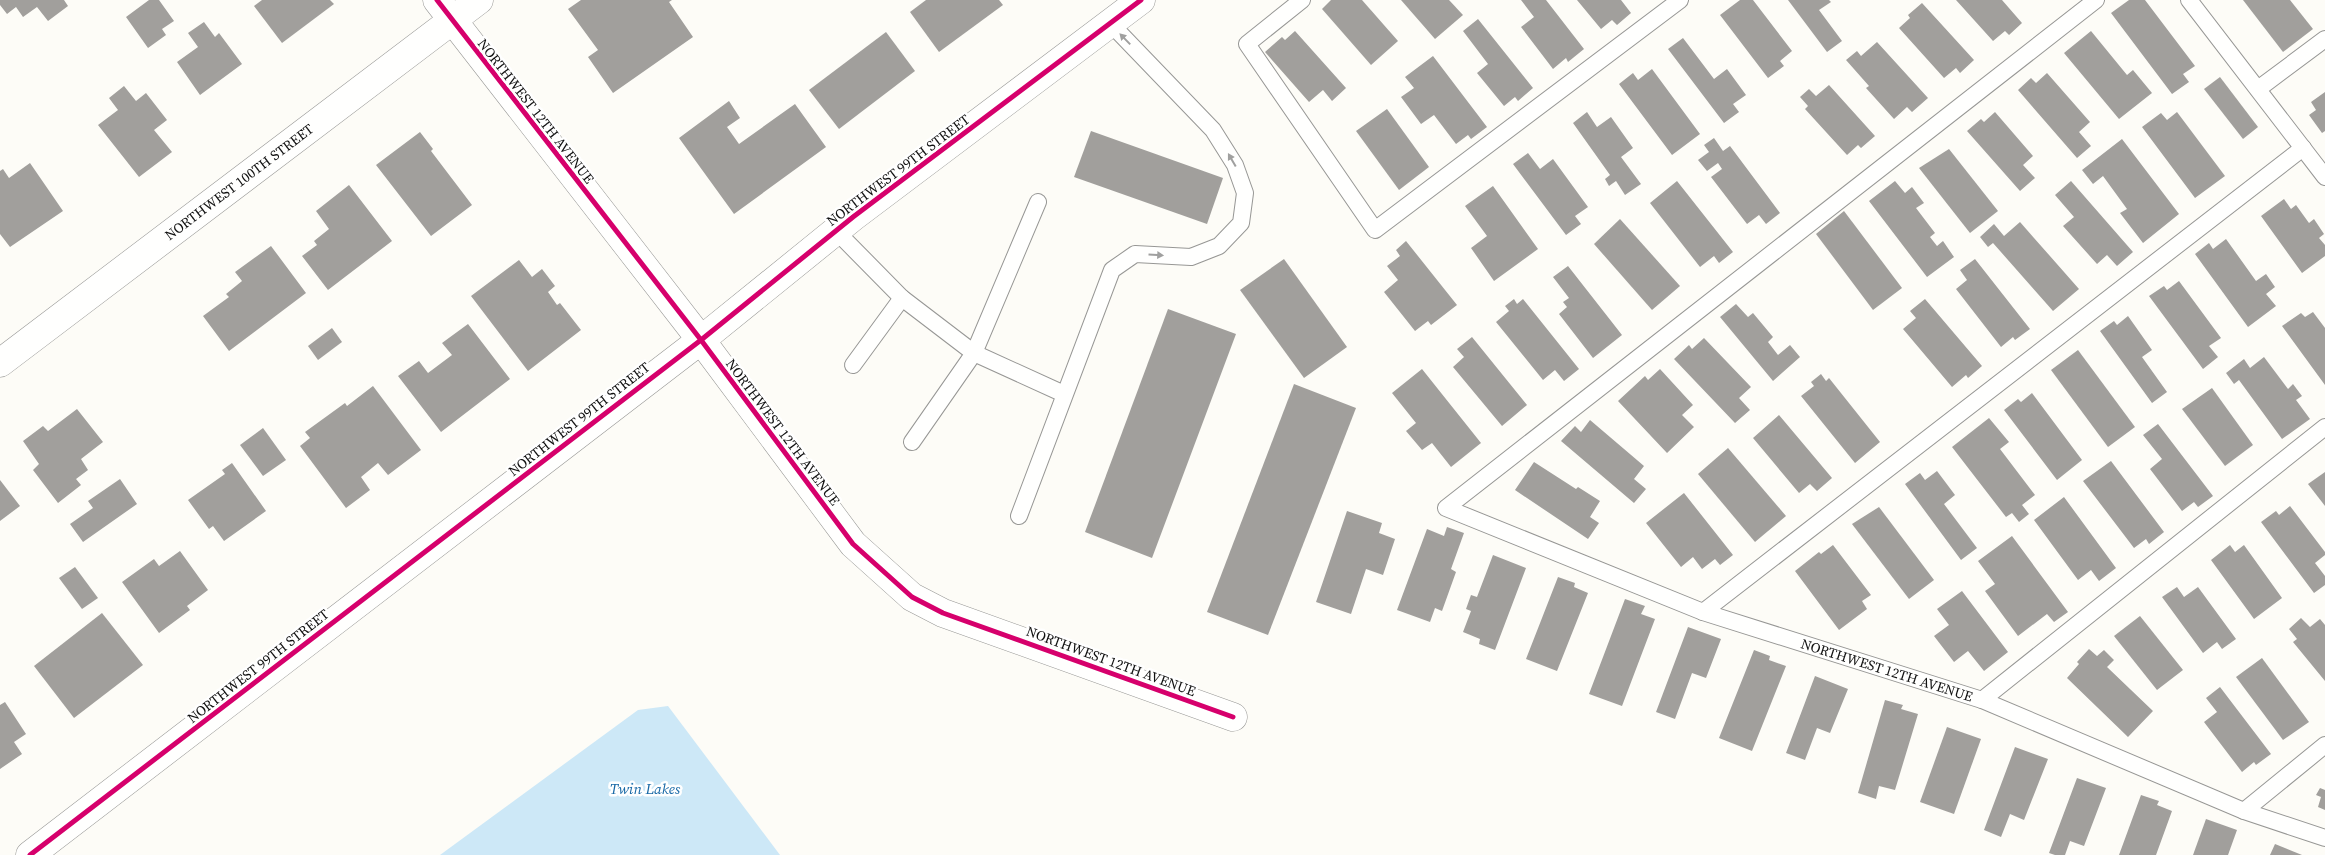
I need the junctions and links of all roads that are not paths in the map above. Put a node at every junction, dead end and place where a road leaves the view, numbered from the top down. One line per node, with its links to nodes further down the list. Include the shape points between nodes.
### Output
1 (479, 0): 7 (street, NORTHWEST 100TH STREET)
2 (1141, 0): 8 (street, NORTHWEST 99TH STREET)
3 (1302, 0): 4 (lane, via 1247,44 1375,230)
4 (1680, 0)
5 (2096, 0): 24 (lane, NORTHWEST 12TH AVENUE, via 1446,508)
6 (2190, 0): 10 (lane)
7 (445, 10): 16 (street, NORTHWEST 12TH AVENUE); 18 (street, NORTHWEST 100TH STREET)
8 (1110, 23): 14 (street, NORTHWEST 99TH STREET); 20 (lane, one-way to 8, via 1112,270 1135,254 1191,257 1219,246 1241,223 1245,193 1235,165 1213,130)
9 (2325, 39): 10 (lane)
10 (2258, 89): 11 (lane)
11 (2303, 148): 12 (lane); 24 (lane)
12 (2325, 177)
13 (1038, 202): 17 (lane)
14 (836, 231): 15 (lane); 16 (street, NORTHWEST 99TH STREET)
15 (902, 298): 17 (lane); 19 (lane)
16 (701, 340): 26 (street, NORTHWEST 12TH AVENUE, via 853,544 912,597 943,613); 30 (street, NORTHWEST 99TH STREET)
17 (974, 353): 20 (lane); 22 (lane)
18 (0, 363)
19 (853, 365)
20 (1064, 394): 23 (lane)
21 (2325, 427): 25 (lane)
22 (912, 442)
23 (1019, 516)
24 (1703, 612): 25 (lane, NORTHWEST 12TH AVENUE)
25 (1982, 700): 28 (lane, NORTHWEST 12TH AVENUE)
26 (1232, 717)
27 (2325, 745): 28 (lane)
28 (2244, 811): 29 (lane, NORTHWEST 12TH AVENUE)
29 (2325, 838)
30 (30, 855)

